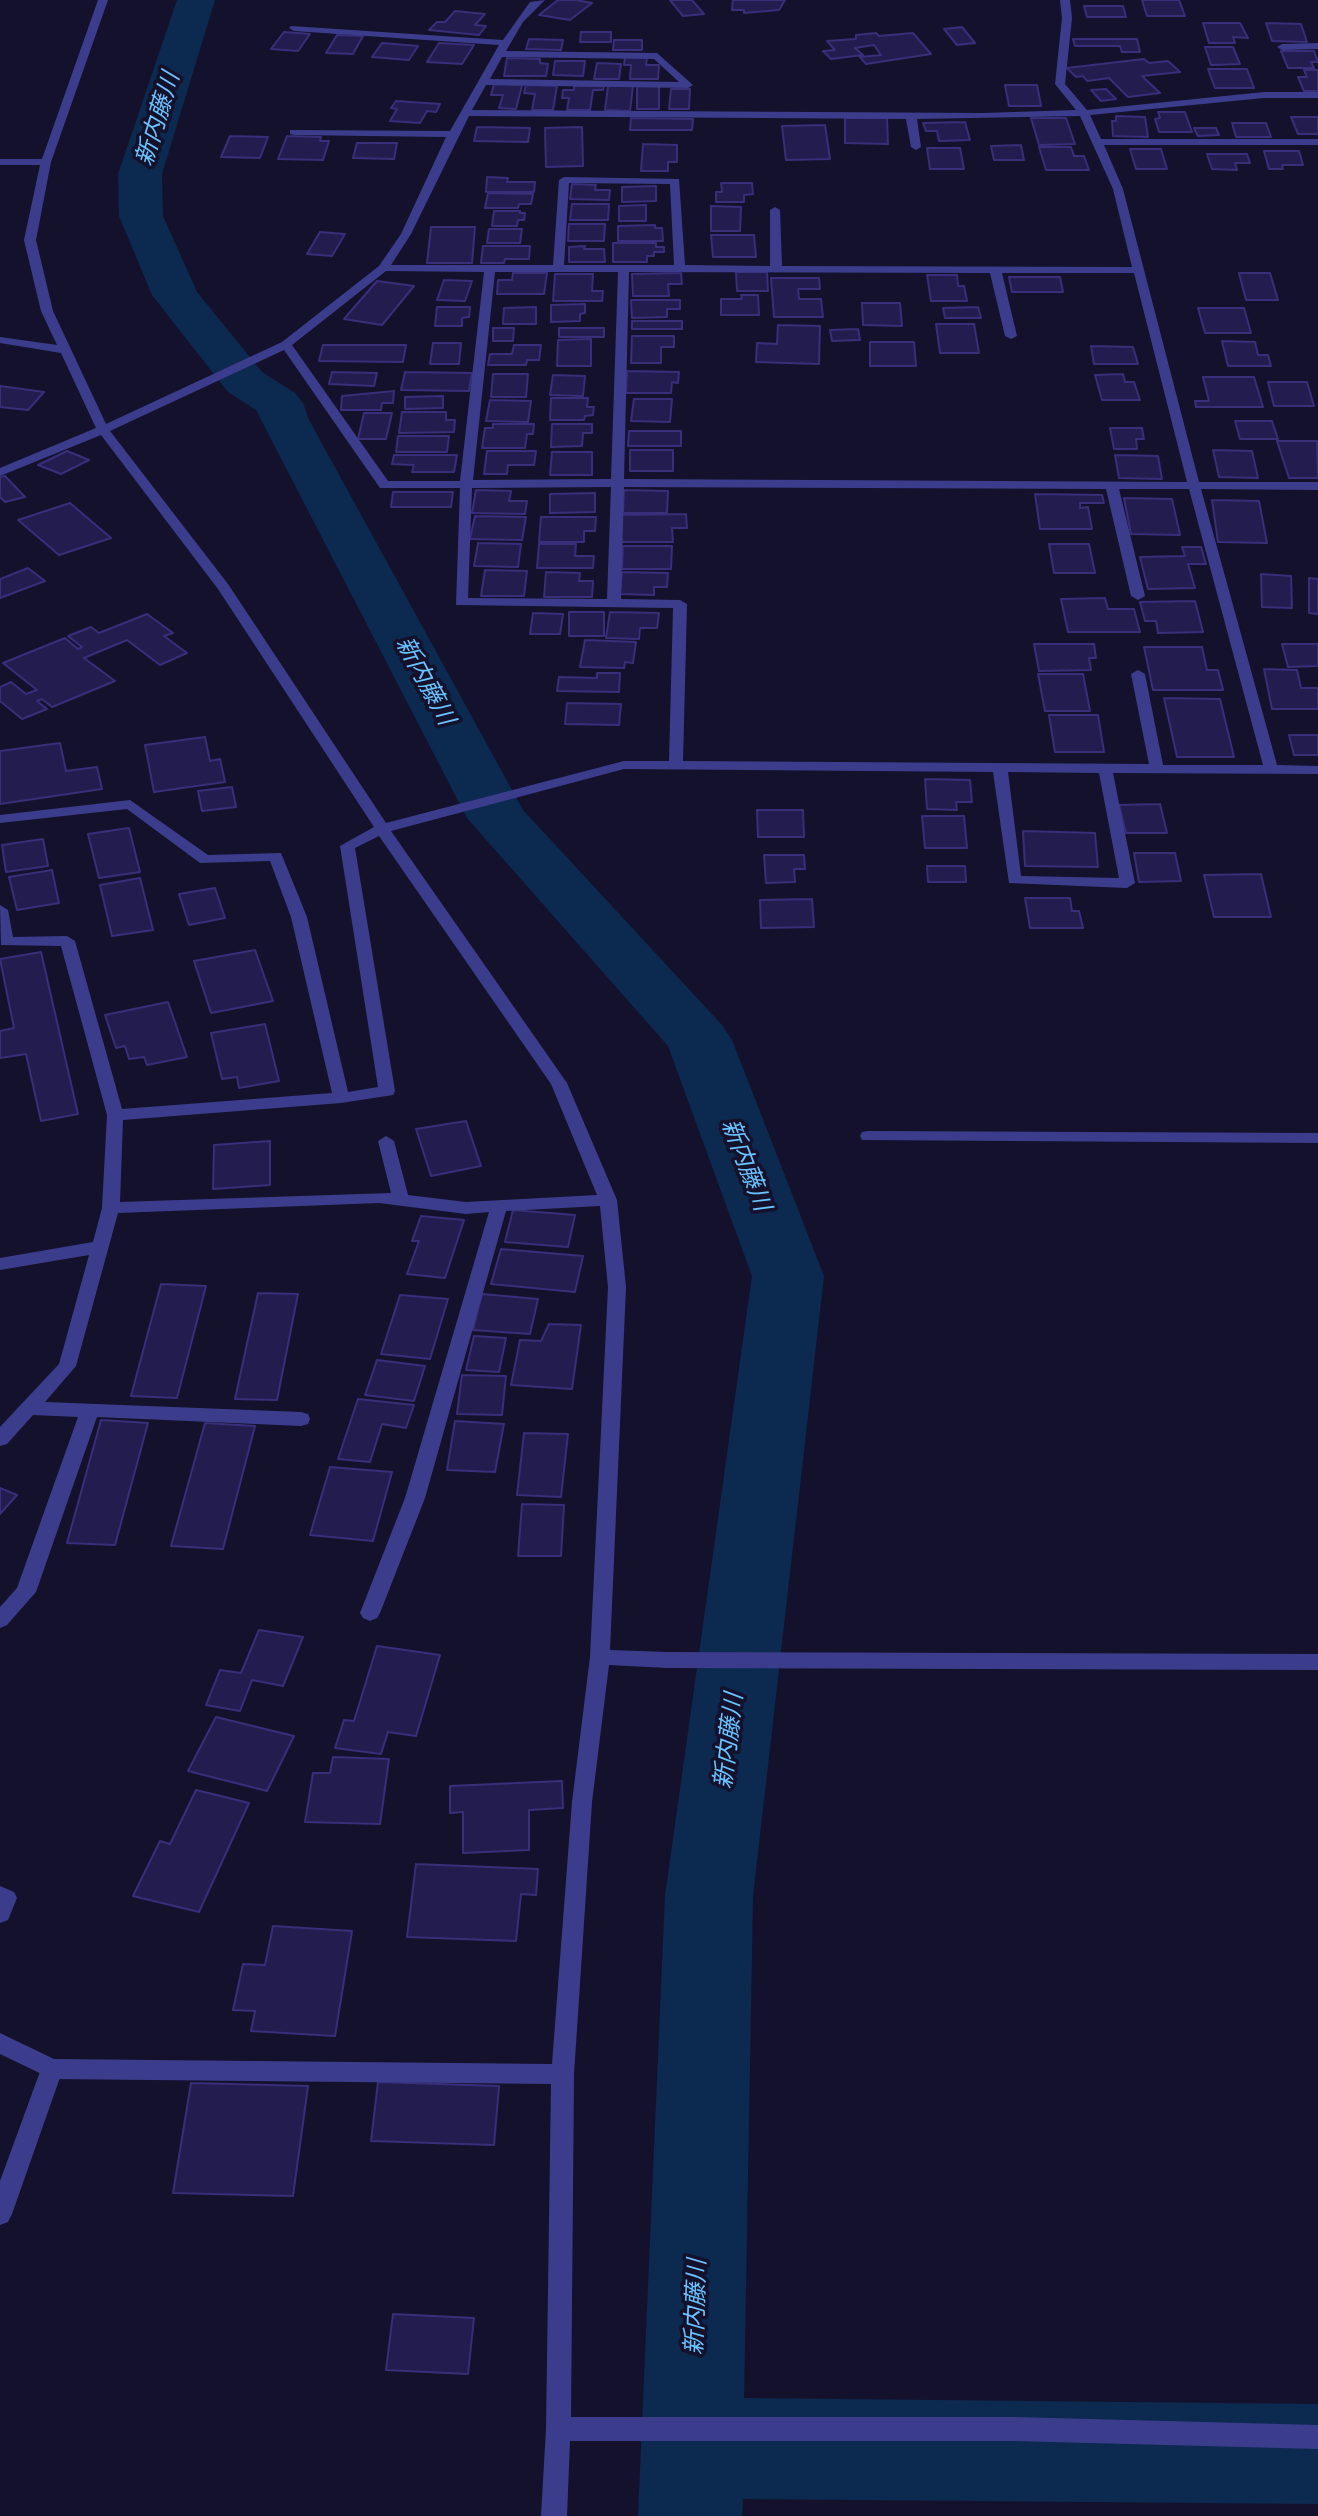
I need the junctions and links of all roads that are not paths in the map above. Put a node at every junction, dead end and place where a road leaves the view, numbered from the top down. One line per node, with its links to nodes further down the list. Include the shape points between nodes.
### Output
1 (103, 0): 20 (street)
2 (540, 0): 5 (street)
3 (1065, 0): 12 (street, via 1060,84)
4 (293, 28): 5 (street)
5 (506, 43): 8 (street)
6 (1318, 46): 7 (street)
7 (1282, 47)
8 (499, 54): 9 (street); 9 (street, via 657,56 688,85)
9 (482, 82): 11 (street)
10 (1318, 95): 12 (street, via 1264,95)
11 (465, 113): 13 (street); 15 (street)
12 (1084, 113): 13 (street); 16 (street)
13 (911, 116): 18 (street)
14 (294, 132): 15 (street)
15 (453, 134): 22 (street, via 405,234)
16 (1097, 142): 17 (street); 29 (street, via 1118,189)
17 (1318, 142)
18 (916, 147)
19 (0, 162): 20 (street)
20 (46, 162): 33 (street, via 30,240 47,311)
21 (775, 210): 27 (street)
22 (383, 268): 23 (street); 32 (street)
23 (490, 268): 24 (street); 37 (street)
24 (558, 268): 25 (street); 26 (street, via 564,180 675,181)
25 (624, 268): 26 (street); 36 (street)
26 (680, 268): 27 (street)
27 (776, 268): 28 (street)
28 (995, 269): 29 (street); 30 (street)
29 (1139, 270): 39 (street)
30 (1011, 336)
31 (0, 340): 33 (street)
32 (286, 344): 34 (street); 37 (street, via 384,485)
33 (64, 350): 34 (street)
34 (103, 430): 35 (street); 51 (street, via 223,587)
35 (0, 472)
36 (617, 482): 37 (street); 38 (street); 42 (street)
37 (466, 484): 42 (street, via 461,602)
38 (1112, 486): 39 (street); 41 (street)
39 (1194, 486): 40 (street); 48 (street)
40 (1318, 486)
41 (1138, 596)
42 (614, 604): 44 (street, via 680,604)
43 (1138, 674): 47 (street)
44 (676, 765): 45 (street); 51 (street, via 624,765)
45 (1000, 768): 46 (street); 46 (street, via 1014,880 1127,883)
46 (1105, 769): 47 (street)
47 (1157, 769): 48 (street)
48 (1271, 770): 49 (street)
49 (1318, 771)
50 (0, 819): 53 (street, via 130,804 205,860 276,856 299,917)
51 (382, 829): 53 (street, via 347,846 387,1091); 59 (street, via 559,1083)
52 (0, 910): 54 (street, via 6,942 67,941)
53 (341, 1098): 54 (street)
54 (115, 1115): 61 (street)
55 (869, 1136): 56 (street)
56 (1318, 1139)
57 (386, 1141): 58 (street)
58 (401, 1200): 60 (street, via 467,1208); 61 (street, via 379,1197)
59 (608, 1200): 60 (street); 70 (street, via 617,1287)
60 (499, 1206): 68 (street, via 415,1498)
61 (111, 1208): 62 (street)
62 (100, 1247): 63 (street); 64 (street, via 66,1366)
63 (0, 1265)
64 (29, 1408): 65 (street); 67 (street)
65 (90, 1410): 66 (street); 69 (street, via 26,1592)
66 (301, 1419)
67 (0, 1439)
68 (370, 1614)
69 (0, 1620)
70 (600, 1657): 71 (street); 76 (street, via 582,1802)
71 (1318, 1662)
72 (0, 1895): 73 (street, via 6,1898)
73 (0, 1914)
74 (0, 2043): 75 (street)
75 (52, 2069): 76 (street); 77 (street)
76 (564, 2074): 78 (street)
77 (0, 2214)
78 (558, 2429): 79 (street, via 1014,2429); 80 (street)
79 (1318, 2437)
80 (554, 2516)

